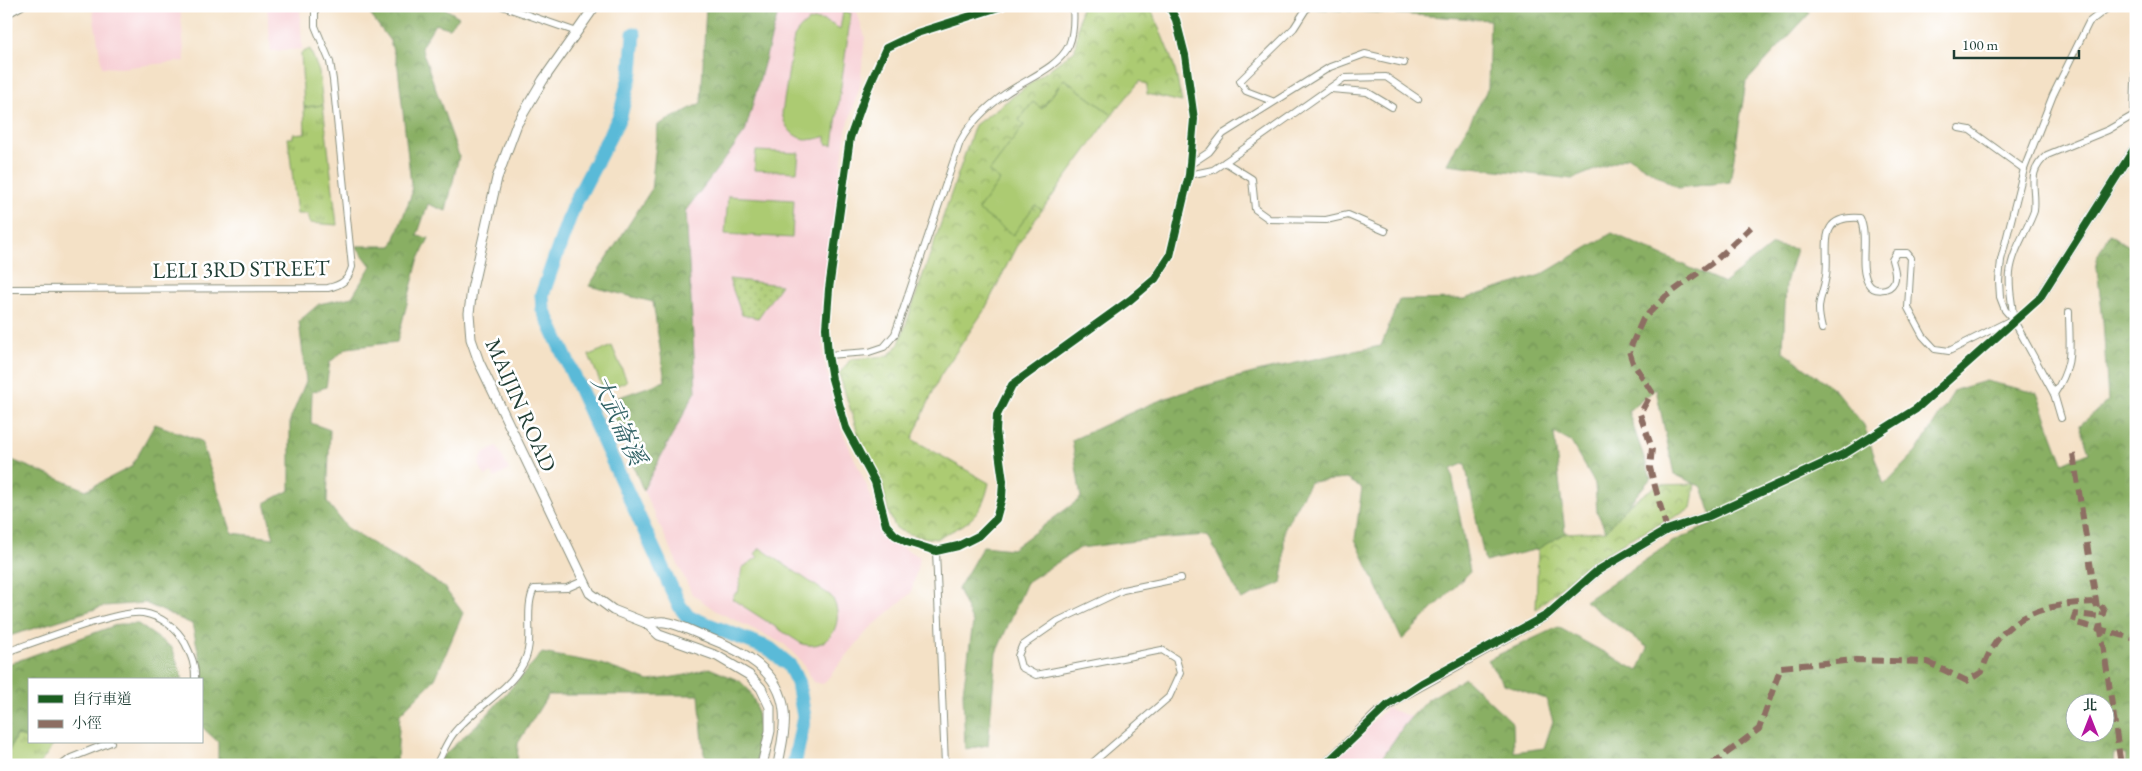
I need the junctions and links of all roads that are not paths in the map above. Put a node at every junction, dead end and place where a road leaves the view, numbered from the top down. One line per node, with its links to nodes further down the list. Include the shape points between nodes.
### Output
1 (22, 6): 10 (street)
2 (315, 6): 26 (street, LELI 3RD STREET, via 315,26 330,62 333,80 352,267 341,285 328,288)
3 (502, 6): 11 (street)
4 (596, 6): 11 (street, MAIJIN ROAD)
5 (1002, 6): 31 (street, via 917,33 886,48 850,138 829,289)
6 (1073, 6): 31 (street, via 1069,46 1055,62 1003,95 968,127 960,142 895,334 884,347 869,352)
7 (1170, 6): 22 (street, via 1185,55 1194,119)
8 (1308, 6): 16 (street, via 1294,28 1240,81 1246,91)
9 (2110, 6): 23 (street, via 2089,22)
10 (6, 15)
11 (578, 32): 37 (street, MAIJIN ROAD, via 524,110 509,145 474,280 469,320 478,362)
12 (2136, 47): 18 (street)
13 (1404, 63): 16 (street, via 1365,54 1330,67)
14 (1331, 88): 15 (street, via 1344,78 1386,77); 17 (street, via 1367,92); 21 (street)
15 (1418, 99)
16 (1272, 102): 22 (street, via 1223,134 1209,152)
17 (1392, 107)
18 (2135, 116): 29 (street, via 2047,155 2039,162 2033,175 2034,211 2010,270)
19 (1959, 128): 23 (street, via 1970,130)
20 (2136, 146): 27 (street)
21 (1225, 162): 24 (street, via 1213,170); 25 (street, via 1252,179 1255,209 1269,219 1326,220 1348,215)
22 (1191, 164): 24 (street)
23 (2024, 169): 29 (street, via 2001,260 1999,281 2000,297)
24 (1189, 175): 35 (street, via 1170,256 1154,279 1012,386 1003,400 997,414 996,431 1003,481 996,519 980,535 958,546)
25 (1386, 231)
26 (6, 288)
27 (2039, 299)
28 (2069, 312): 32 (street, via 2070,359 2065,377)
29 (2013, 319): 30 (street, via 1949,351 1935,349 1923,336 1908,308 1911,258 1907,254 1896,253 1892,260 1896,273 1894,282 1889,288 1880,290 1872,287 1865,272 1865,228 1860,218 1852,217 1843,218 1826,236 1826,275 1817,308); 32 (street)
30 (1822, 329)
31 (828, 355): 35 (street, via 846,428 875,482 886,525 907,542)
32 (2054, 394): 33 (street)
33 (2061, 418)
34 (1709, 516): 48 (street, via 1667,530 1597,571 1546,615 1400,697 1376,715)
35 (936, 551): 46 (street)
36 (1182, 578): 47 (street, via 1123,590 1058,621 1022,646 1018,656 1021,667 1036,675 1162,650 1176,659 1180,673 1170,697)
37 (583, 581): 38 (street, MAIJIN ROAD, via 601,603); 43 (street, via 567,588 534,589 530,597 530,634 524,662 511,680 453,734)
38 (646, 623): 44 (street, MAIJIN ROAD, via 659,635 717,656 750,675 761,688 770,714); 45 (street, MAIJIN ROAD, via 665,622 722,643 751,657 773,679 785,712)
39 (6, 652): 40 (street, via 112,617 142,613 164,621 180,633 193,659)
40 (195, 678)
41 (105, 744): 42 (street)
42 (62, 765)
43 (436, 765)
44 (762, 765)
45 (778, 765)
46 (945, 765)
47 (1090, 765)
48 (1325, 765)

